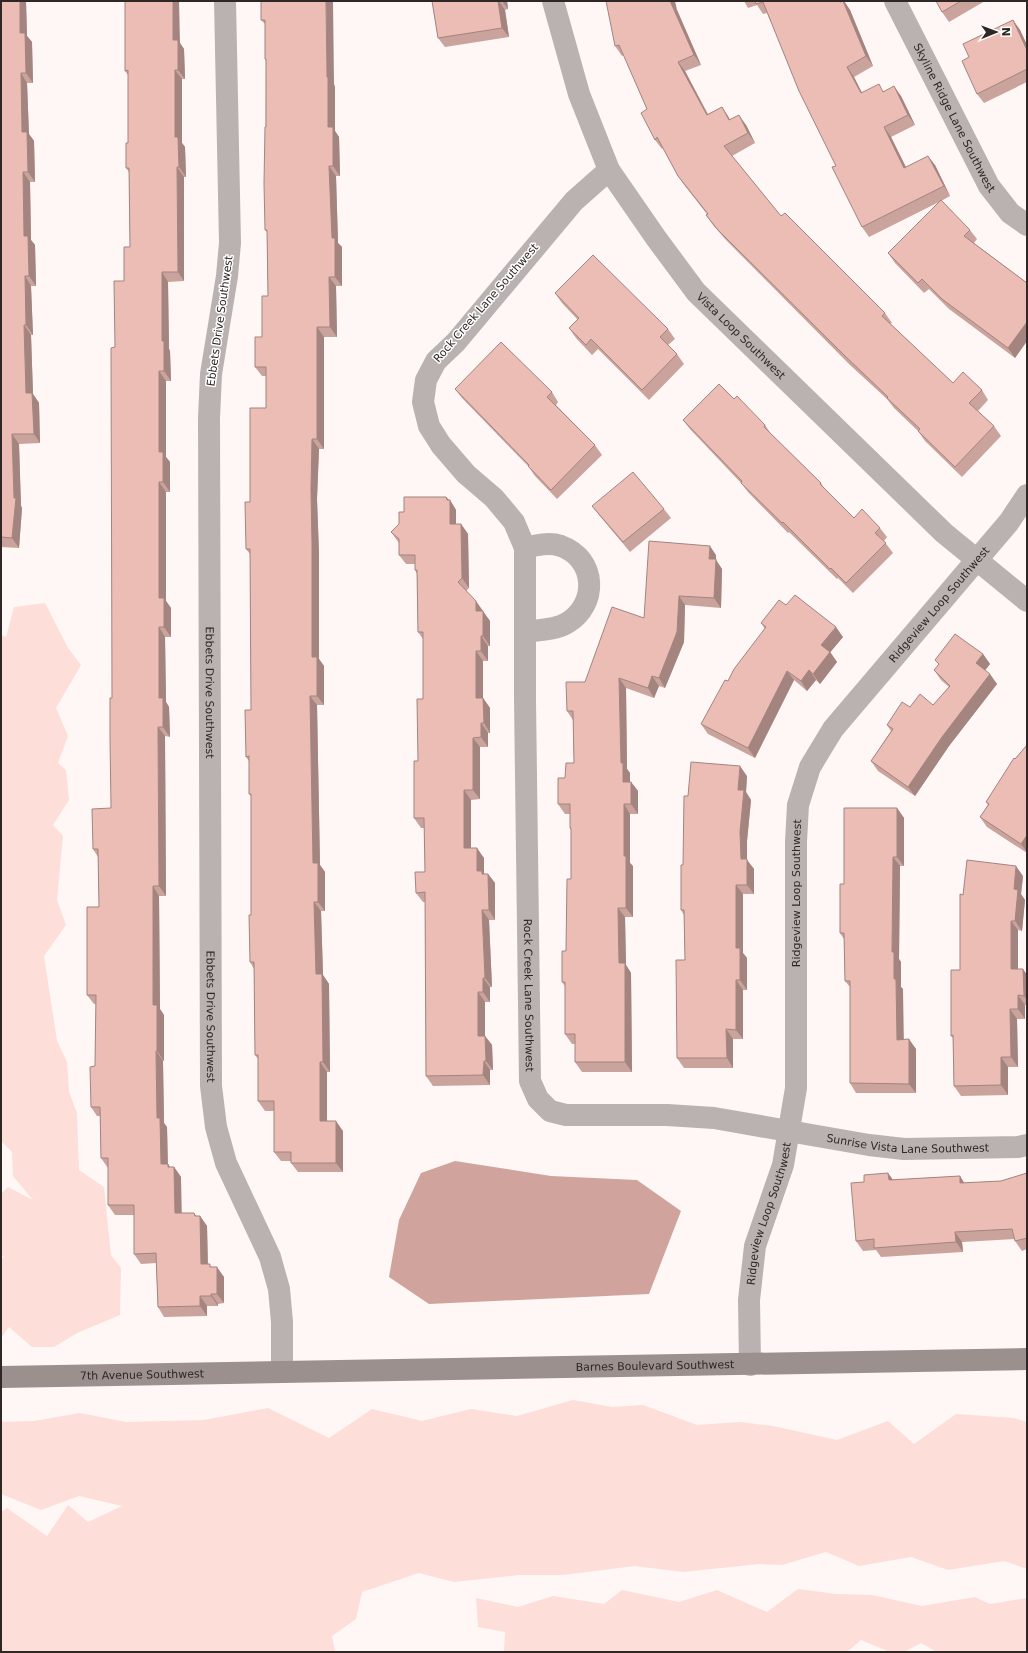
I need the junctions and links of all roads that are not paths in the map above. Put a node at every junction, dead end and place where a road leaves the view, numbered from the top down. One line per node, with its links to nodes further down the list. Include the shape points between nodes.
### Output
1 (225, 1): 15 (street, Ebbets Drive Southwest, via 230,243 211,374 209,418 211,1086 216,1127 226,1163 270,1257 278,1289 282,1322)
2 (553, 1): 4 (street, Vista Loop Southwest, via 578,94)
3 (895, 1): 5 (street, Skyline Ridge Lane Southwest, via 989,186 1010,212)
4 (609, 170): 7 (street, Rock Creek Lane Southwest, via 574,200 456,342 436,361 426,380 423,402 429,426 441,445 466,474 494,498 514,522); 8 (street, Vista Loop Southwest, via 696,292 944,533)
5 (1027, 225)
6 (1027, 495): 8 (street, Ridgeview Loop Southwest, via 1009,522)
7 (525, 548): 10 (street, Rock Creek Lane Southwest); 10 (street, via 550,544 570,551 582,562 589,578 589,588 586,602 577,616 559,626)
8 (977, 560): 9 (street, Vista Loop Southwest); 11 (street, Ridgeview Loop Southwest, via 833,729 810,767 798,805 796,1088)
9 (1027, 602)
10 (525, 632): 11 (street, Rock Creek Lane Southwest, via 530,1081 538,1099 550,1111 566,1115 667,1115 714,1118)
11 (789, 1132): 12 (street, Sunrise Vista Lane Southwest, via 904,1149); 14 (street, Ridgeview Loop Southwest, via 783,1165 755,1246 749,1300)
12 (1027, 1145)
13 (1027, 1359): 14 (street, Barnes Boulevard Southwest)
14 (750, 1365): 15 (street, Barnes Boulevard Southwest)
15 (282, 1372): 16 (street, 7th Avenue Southwest)
16 (1, 1377)

